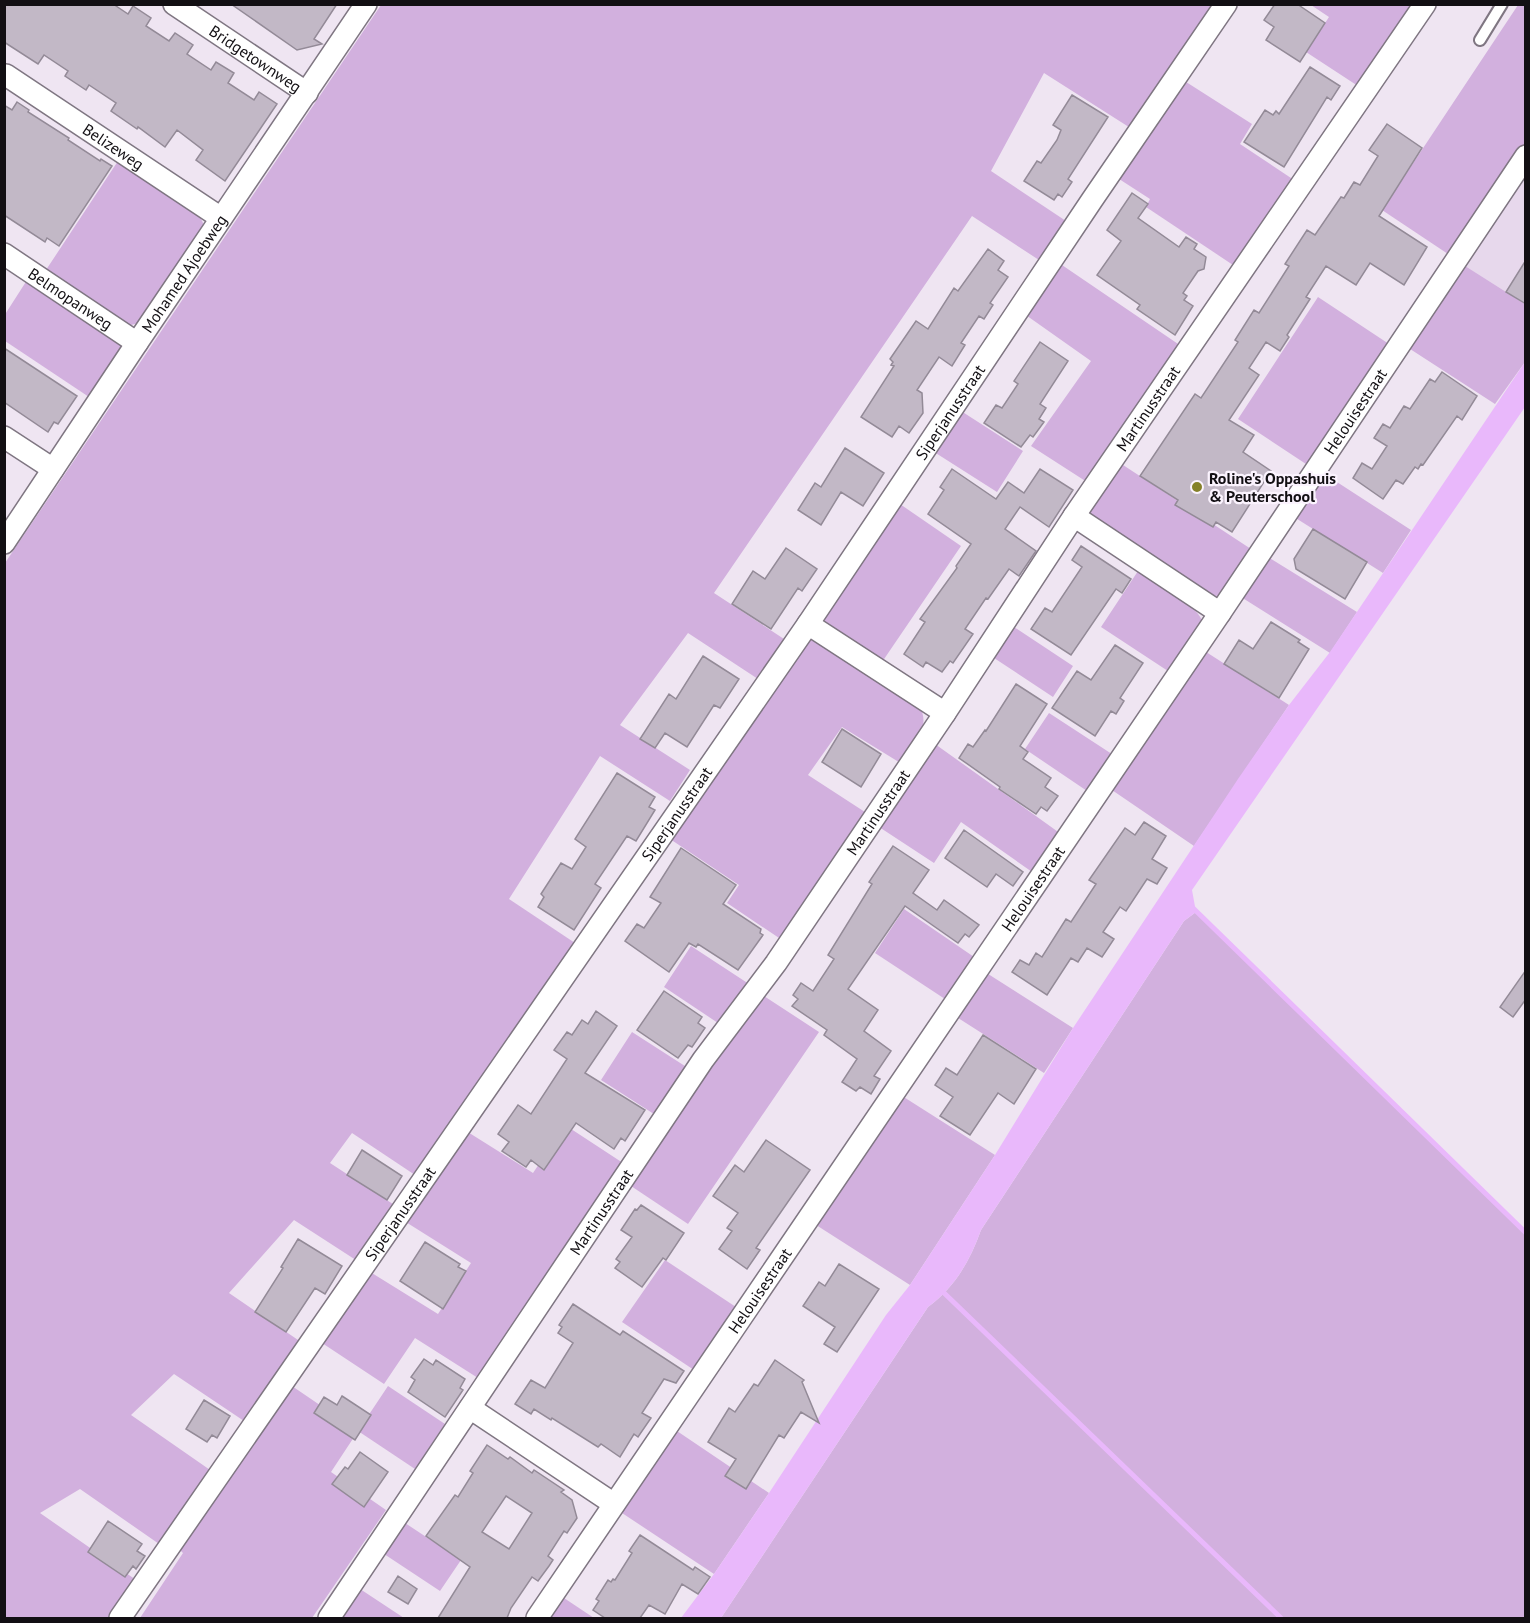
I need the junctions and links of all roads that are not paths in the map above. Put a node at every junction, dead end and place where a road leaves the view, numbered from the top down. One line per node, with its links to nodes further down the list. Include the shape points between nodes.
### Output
1 (174, 4): 8 (street, Bridgetownweg)
2 (366, 4): 8 (street, Mohamed Ajoebweg)
3 (1226, 4): 18 (street, Siperjanusstraat)
4 (1425, 4): 15 (street, Martinusstraat)
5 (1502, 4): 6 (lane)
6 (1480, 40)
7 (6, 75): 10 (street, Belizeweg)
8 (307, 93): 10 (street, Mohamed Ajoebweg)
9 (1526, 156): 17 (street, Helouisestraat)
10 (221, 218): 12 (street, Mohamed Ajoebweg)
11 (4, 254): 12 (street, Belmopanweg)
12 (137, 343): 14 (street, Mohamed Ajoebweg)
13 (4, 437): 14 (street)
14 (53, 469): 16 (street, Mohamed Ajoebweg)
15 (1074, 516): 17 (street); 19 (street, Martinusstraat)
16 (4, 543)
17 (1220, 612): 21 (street, Helouisestraat)
18 (808, 624): 19 (street); 22 (street, Siperjanusstraat)
19 (945, 713): 20 (street, Martinusstraat, via 776,963 703,1060)
20 (470, 1408): 21 (street); 23 (street, Martinusstraat)
21 (614, 1504): 24 (street, Helouisestraat)
22 (120, 1618)
23 (329, 1618)
24 (537, 1618)

